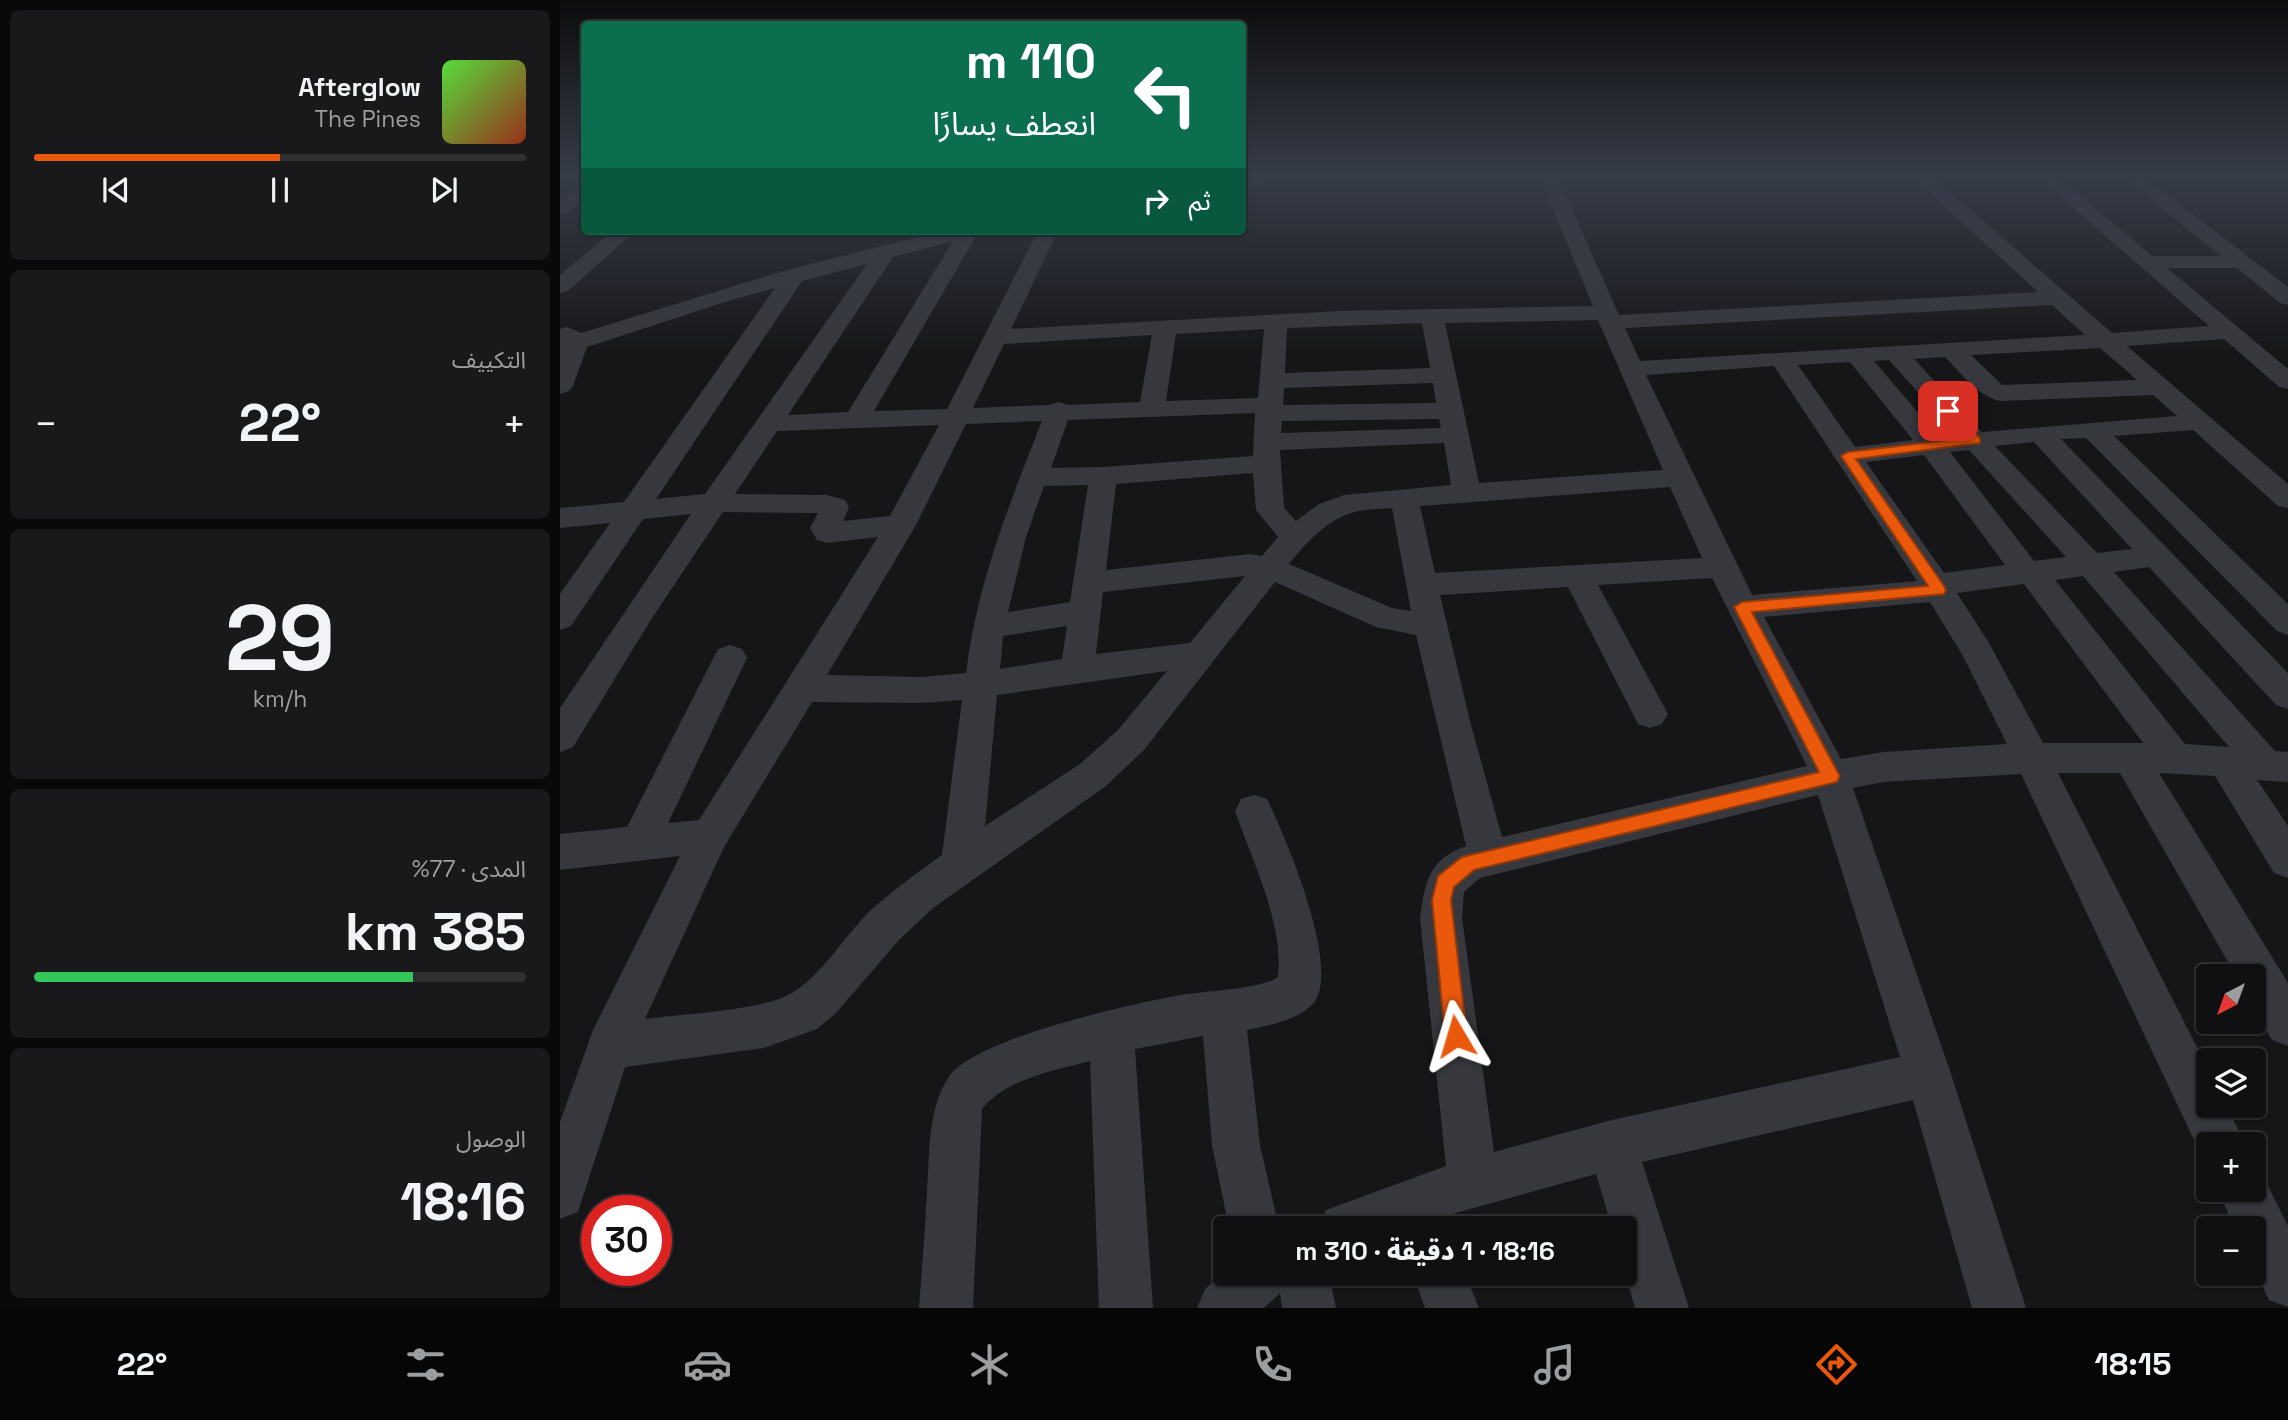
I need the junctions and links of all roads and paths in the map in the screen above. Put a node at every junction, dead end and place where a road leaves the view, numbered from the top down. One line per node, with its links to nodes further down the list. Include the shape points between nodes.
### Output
1 (1574, 234): 17 (street)
2 (1985, 234): 14 (street)
3 (2114, 234): 10 (street)
4 (2205, 234): 11 (street)
5 (620, 235): 13 (street)
6 (952, 235): 9 (street)
7 (966, 235): 37 (street)
8 (1046, 235): 21 (street)
9 (886, 252): 12 (street); 39 (street)
10 (2147, 262): 11 (street); 20 (street)
11 (2241, 262): 15 (street)
12 (795, 275): 22 (street); 54 (street)
13 (560, 286)
14 (2057, 298): 17 (street); 23 (street)
15 (2288, 298)
16 (1432, 317): 17 (street); 18 (street); 29 (street)
17 (1611, 318): 28 (street)
18 (1276, 321): 19 (street); 33 (street)
19 (1165, 327): 21 (street); 34 (street)
20 (2229, 332): 23 (street); 30 (street)
21 (995, 337): 36 (street)
22 (566, 340): 31 (street)
23 (2106, 342): 24 (street); 32 (street)
24 (1951, 349): 25 (street); 32 (street, via 1991,390 2000,393)
25 (1895, 352): 26 (street); 43 (street)
26 (1856, 354): 27 (street); 44 (street)
27 (1781, 358): 28 (street); 46 (street)
28 (1631, 369): 49 (street)
29 (1444, 375): 33 (street); 40 (street)
30 (2288, 382)
31 (560, 386)
32 (2158, 387): 38 (street)
33 (1269, 399): 34 (street); 40 (street); 45 (street)
34 (1152, 408): 35 (street)
35 (1059, 410): 36 (street); 48 (street)
36 (956, 416): 37 (street); 56 (street)
37 (857, 419): 39 (street)
38 (2199, 422): 41 (street); 52 (street)
39 (771, 423): 53 (street)
40 (1454, 423): 45 (street); 50 (street)
41 (2093, 430): 42 (street); 69 (street)
42 (2040, 432): 43 (street); 58 (street)
43 (1975, 440): 44 (street); 59 (street)
44 (1931, 445): 46 (street); 62 (street)
45 (1266, 452): 47 (street); 57 (street, via 1270,510)
46 (1848, 456): 65 (street)
47 (1103, 476): 48 (street); 66 (street)
48 (1034, 477): 71 (street, via 1011,537)
49 (1681, 477): 50 (street); 60 (street)
50 (1467, 494): 51 (street)
51 (1404, 499): 57 (street, via 1344,504); 64 (street)
52 (2288, 499)
53 (713, 503): 54 (street); 56 (street, via 832,505 825,528 831,534); 79 (street)
54 (635, 509): 55 (street); 68 (street)
55 (560, 518)
56 (901, 525): 76 (street)
57 (1294, 537): 61 (street)
58 (2156, 556): 59 (street); 77 (street)
59 (2092, 565): 62 (street); 84 (street)
60 (1722, 567): 63 (street); 67 (street)
61 (1271, 568): 66 (street, via 1234,565); 70 (street, via 1387,619); 72 (street)
62 (2028, 572): 65 (street); 82 (street)
63 (1577, 575): 64 (street); 78 (street)
64 (1420, 585): 70 (street)
65 (1937, 587): 67 (street); 80 (street)
66 (1087, 597): 71 (street); 74 (street)
67 (1742, 607): 85 (street)
68 (560, 618)
69 (2288, 623)
70 (1430, 625): 90 (street, via 1463,774)
71 (988, 627): 75 (street)
72 (1201, 654): 74 (street); 92 (street, via 1131,740 1093,775)
73 (730, 658): 88 (street)
74 (1077, 670): 75 (street)
75 (980, 685): 76 (street, via 893,691); 92 (street)
76 (801, 688): 87 (street)
77 (2288, 695)
78 (1650, 714)
79 (560, 737)
80 (2032, 758): 81 (street); 85 (street, via 1883,767); 98 (street)
81 (2130, 758): 82 (street); 94 (street)
82 (2175, 758): 83 (street)
83 (2225, 763): 84 (street); 91 (street)
84 (2277, 766)
85 (1831, 776): 90 (street); 97 (street)
86 (1254, 811): 93 (street, via 1293,927 1300,982 1289,997)
87 (710, 836): 88 (street); 96 (street)
88 (639, 844): 89 (street)
89 (562, 855)
90 (1489, 859): 100 (street, via 1469,863 1455,873 1445,883 1441,900)
91 (2288, 860)
92 (961, 864): 96 (street, via 884,926 821,998 801,1013 764,1026)
93 (1223, 1011): 95 (street); 103 (street, via 1236,1145)
94 (2288, 1024)
95 (1112, 1034): 109 (street, via 985,1074 961,1099 956,1119); 110 (street)
96 (608, 1046): 101 (street)
97 (1928, 1074): 99 (street); 115 (street)
98 (2215, 1132)
99 (1612, 1144): 100 (street); 114 (street)
100 (1473, 1183): 104 (street)
101 (560, 1194)
102 (2249, 1202): 105 (street)
103 (1251, 1216)
104 (1417, 1216)
105 (2288, 1280)
106 (1249, 1286): 111 (street)
107 (1305, 1286): 112 (street)
108 (1444, 1286): 113 (street)
109 (946, 1308)
110 (1126, 1308)
111 (1224, 1308)
112 (1309, 1308)
113 (1452, 1308)
114 (1662, 1308)
115 (1999, 1308)

